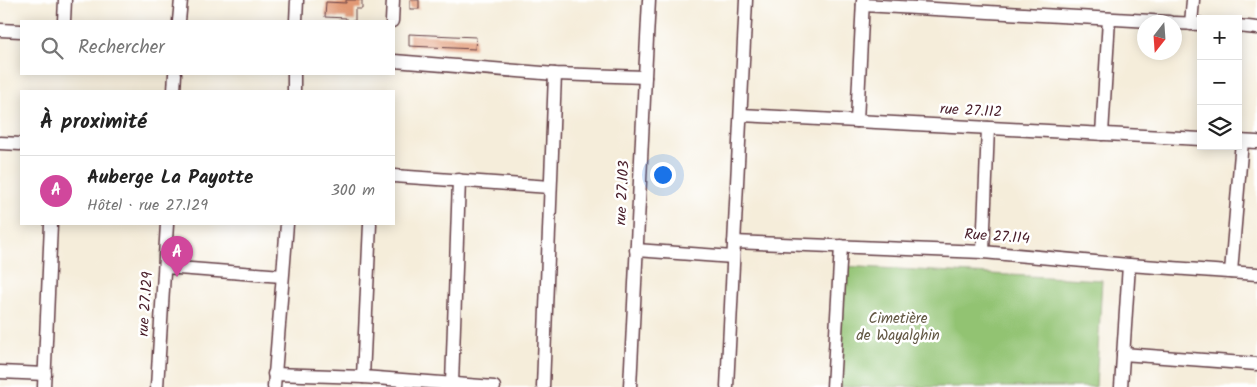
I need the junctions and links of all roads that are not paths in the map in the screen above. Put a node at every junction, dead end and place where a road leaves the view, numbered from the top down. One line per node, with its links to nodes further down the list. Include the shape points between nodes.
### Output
1 (65, 0): 11 (street)
2 (181, 0): 12 (street)
3 (297, 0): 13 (street)
4 (393, 0): 14 (street)
5 (650, 0): 26 (street, rue 27.103)
6 (746, 0): 29 (street)
7 (1193, 0): 17 (street)
8 (863, 3): 9 (street); 30 (street)
9 (956, 5): 10 (street)
10 (1110, 19): 15 (street); 32 (street)
11 (64, 20)
12 (180, 20)
13 (296, 20)
14 (392, 20)
15 (1137, 20)
16 (1182, 23): 17 (street)
17 (1196, 24)
18 (1242, 26): 19 (street)
19 (1257, 28)
20 (0, 30): 21 (street)
21 (20, 31)
22 (395, 61): 23 (street)
23 (555, 74): 26 (street); 41 (street)
24 (176, 75): 27 (street)
25 (294, 75): 28 (street)
26 (645, 78): 48 (street, rue 27.103)
27 (174, 90)
28 (294, 90)
29 (740, 115): 30 (street, rue 27.112); 46 (street)
30 (857, 121): 31 (street, rue 27.112)
31 (988, 128): 32 (street, rue 27.112); 49 (street)
32 (1102, 134): 33 (street, rue 27.112)
33 (1197, 139)
34 (1242, 141): 35 (street)
35 (1257, 142)
36 (0, 143): 37 (street)
37 (20, 144)
38 (1239, 150): 53 (street)
39 (395, 176): 40 (street)
40 (459, 180): 41 (street); 62 (street)
41 (550, 187): 66 (street)
42 (51, 225): 61 (street)
43 (166, 225): 52 (street, rue 27.129)
44 (287, 225): 55 (street)
45 (370, 225): 60 (street)
46 (734, 242): 47 (street, Rue 27.114); 50 (street)
47 (841, 246): 49 (street, Rue 27.114); 69 (street)
48 (636, 250): 50 (street); 67 (street, rue 27.103)
49 (983, 252): 51 (street, Rue 27.114)
50 (733, 257): 68 (street)
51 (1128, 264): 53 (street, Rue 27.114); 56 (street)
52 (165, 266): 55 (street); 63 (street, rue 27.129)
53 (1231, 272): 54 (street, Rue 27.114)
54 (1257, 274)
55 (282, 276): 59 (street)
56 (1123, 354): 57 (street); 70 (street)
57 (1257, 364)
58 (0, 372): 61 (street)
59 (274, 374): 60 (street); 64 (street)
60 (363, 378): 62 (street)
61 (44, 381)
62 (452, 384): 65 (street)
63 (157, 387)
64 (274, 387)
65 (494, 387)
66 (543, 387)
67 (630, 387)
68 (727, 387)
69 (833, 387)
70 (1121, 387)

